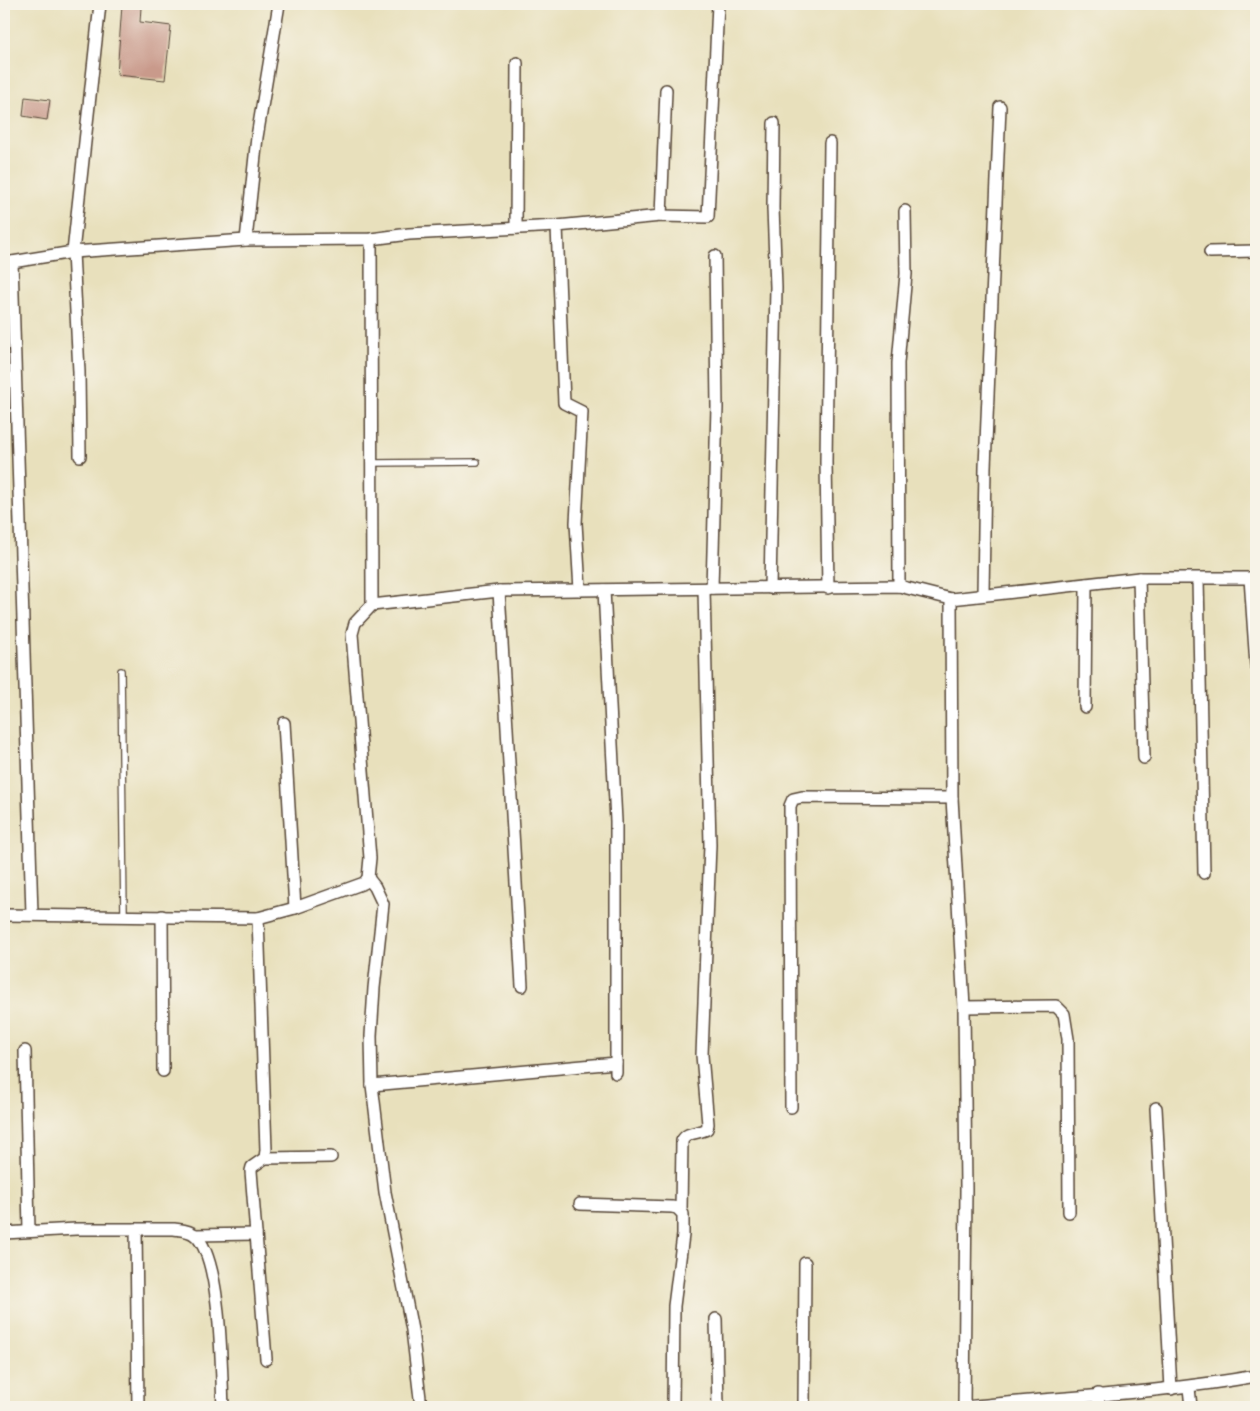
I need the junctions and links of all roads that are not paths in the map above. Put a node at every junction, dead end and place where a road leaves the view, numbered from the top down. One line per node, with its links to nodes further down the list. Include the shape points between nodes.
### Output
1 (100, 4): 16 (street)
2 (279, 4): 14 (street, via 257,137)
3 (718, 4): 10 (street, via 708,217)
4 (517, 63): 12 (street)
5 (666, 90): 10 (street)
6 (1000, 107): 34 (street)
7 (774, 123): 29 (street, via 776,287)
8 (830, 143): 30 (street, via 826,462)
9 (905, 211): 27 (street, via 906,274 898,363)
10 (661, 216): 11 (street)
11 (557, 226): 12 (street); 31 (street, via 564,403 582,412 576,523)
12 (516, 228): 13 (street)
13 (371, 239): 14 (street); 22 (street)
14 (246, 240): 16 (street)
15 (1256, 251): 17 (street)
16 (72, 252): 19 (street); 20 (street)
17 (1210, 252)
18 (715, 256): 28 (street, via 717,407)
19 (8, 264): 46 (street)
20 (80, 456)
21 (477, 462): 22 (lane)
22 (372, 464): 36 (street)
23 (1139, 578): 25 (street); 26 (street); 41 (street)
24 (1253, 578): 25 (street); 37 (street)
25 (1198, 579): 43 (street)
26 (1086, 584): 34 (street); 39 (street)
27 (899, 586): 30 (street); 35 (street)
28 (708, 588): 29 (street); 32 (street); 61 (street, via 710,845 702,1055 708,1124 707,1129 690,1134 682,1141)
29 (770, 588): 30 (street)
30 (828, 588)
31 (580, 590): 32 (street); 33 (street)
32 (604, 590): 55 (street, via 616,821 616,1068)
33 (499, 592): 36 (street); 51 (street)
34 (983, 594): 35 (street)
35 (951, 599): 42 (street)
36 (372, 605): 44 (street, via 355,623 352,648 370,858)
37 (1256, 665)
38 (121, 672): 48 (lane)
39 (1085, 707)
40 (284, 723): 45 (street)
41 (1144, 758)
42 (952, 798): 52 (street); 56 (street, via 802,796 793,799 790,806)
43 (1204, 873)
44 (368, 878): 45 (street, via 359,886); 55 (street, via 383,904 371,1036)
45 (295, 908): 50 (street)
46 (32, 914): 47 (street); 48 (street)
47 (4, 915)
48 (124, 915): 49 (street)
49 (162, 916): 50 (street); 54 (street)
50 (258, 918): 59 (street)
51 (522, 986)
52 (964, 1006): 62 (street, via 1056,1006 1064,1014 1068,1039); 81 (street)
53 (24, 1050): 64 (street)
54 (163, 1071)
55 (372, 1085): 77 (street, via 385,1192 412,1330)
56 (791, 1107)
57 (1156, 1108): 73 (street)
58 (331, 1157): 59 (street)
59 (264, 1158): 66 (street, via 251,1171)
60 (580, 1204): 61 (street, via 672,1207)
61 (681, 1211): 78 (street, via 683,1235 674,1306)
62 (1069, 1212)
63 (136, 1229): 64 (street); 67 (street, via 186,1230); 75 (street)
64 (29, 1231): 65 (street)
65 (4, 1233)
66 (256, 1234): 67 (street); 70 (street)
67 (195, 1235): 76 (street, via 208,1257 216,1290)
68 (804, 1264): 80 (street)
69 (716, 1319): 79 (street)
70 (266, 1359)
71 (1256, 1376): 72 (street)
72 (1189, 1388): 73 (street); 83 (street)
73 (1171, 1389): 74 (street)
74 (1098, 1394): 81 (street); 82 (street)
75 (138, 1407)
76 (223, 1407)
77 (421, 1407)
78 (673, 1407)
79 (718, 1407)
80 (804, 1407)
81 (965, 1407)
82 (1099, 1407)
83 (1191, 1407)

